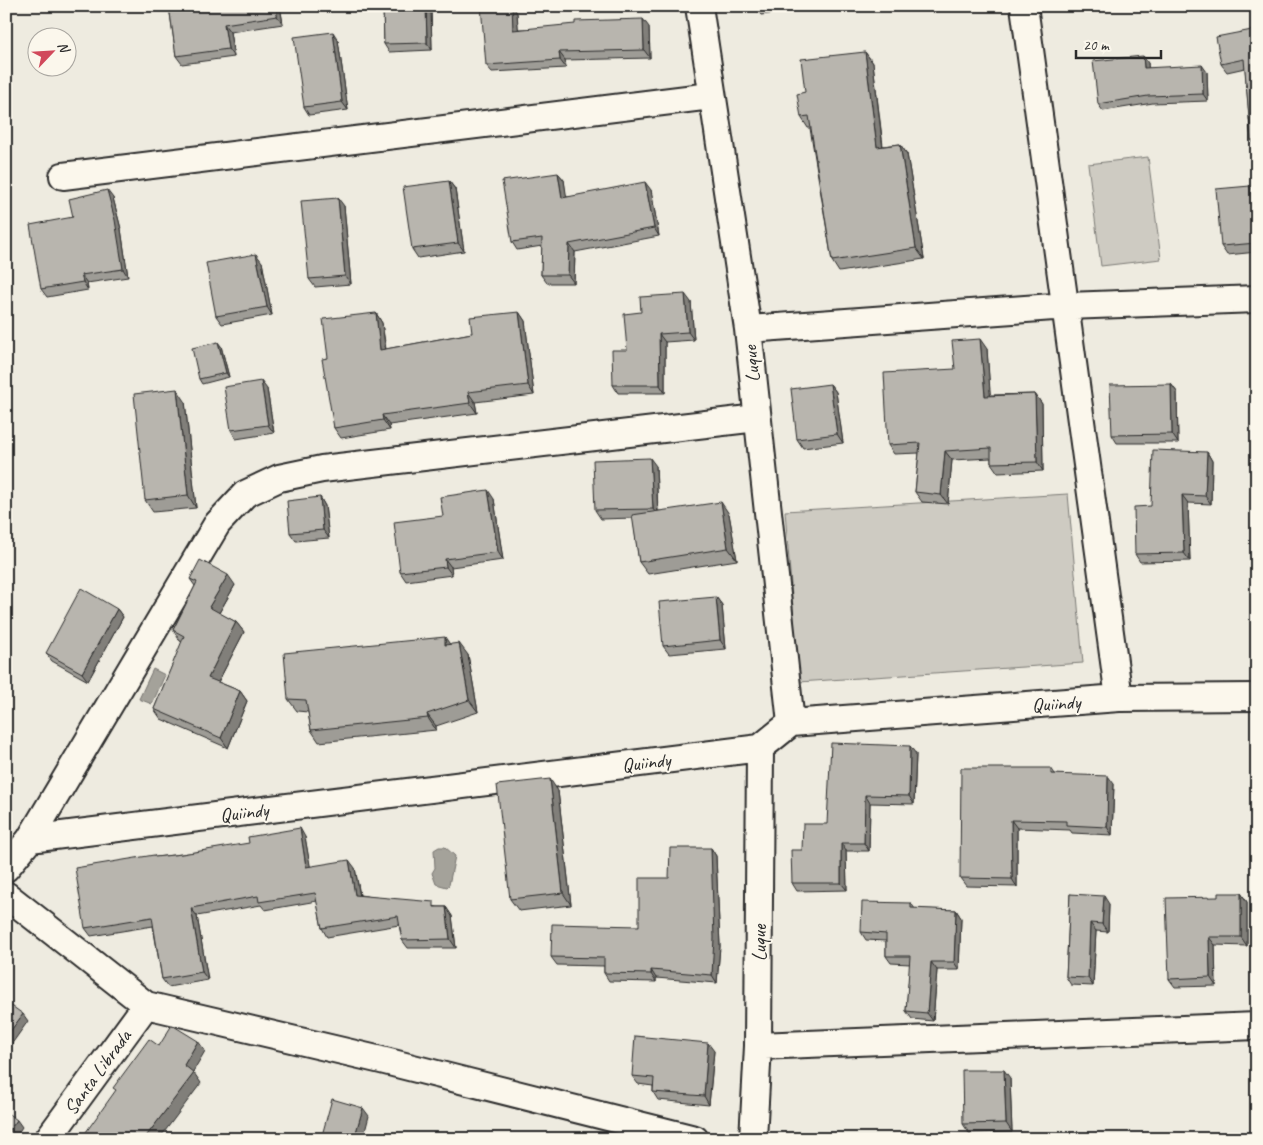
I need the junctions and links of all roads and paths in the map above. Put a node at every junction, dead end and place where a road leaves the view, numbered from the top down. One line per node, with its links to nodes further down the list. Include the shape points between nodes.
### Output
1 (699, 6): 3 (street, Luque)
2 (1024, 6): 6 (street)
3 (711, 96): 4 (street); 7 (street, Luque)
4 (63, 176)
5 (1257, 299): 6 (street)
6 (1067, 306): 7 (street); 10 (street)
7 (748, 330): 8 (street, Luque)
8 (756, 418): 11 (street, Luque); 13 (street, via 322,469 279,478 245,494 217,524)
9 (1257, 697): 10 (street, Quiindy)
10 (1119, 698): 11 (street, Quiindy)
11 (791, 724): 12 (street)
12 (760, 748): 13 (street, Quiindy); 18 (street, Luque)
13 (30, 839): 14 (street)
14 (6, 868)
15 (6, 896): 16 (street)
16 (146, 1005): 19 (street, Santa Librada); 20 (street)
17 (1257, 1026): 18 (street)
18 (758, 1046): 21 (street, Luque)
19 (48, 1139)
20 (695, 1139)
21 (753, 1139)

